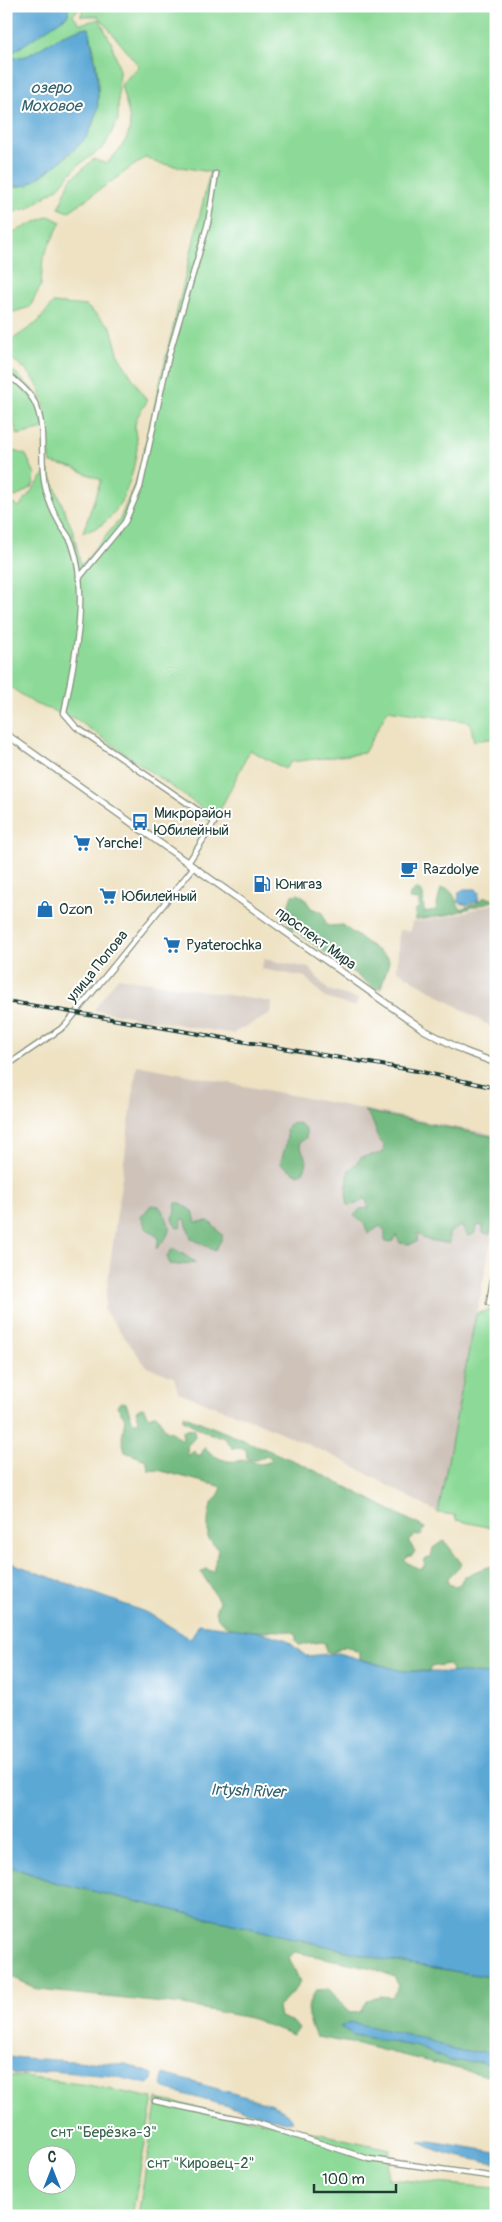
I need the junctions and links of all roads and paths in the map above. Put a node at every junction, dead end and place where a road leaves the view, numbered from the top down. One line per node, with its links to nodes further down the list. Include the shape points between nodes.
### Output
1 (216, 174): 3 (street, via 208,223 169,355 140,487 125,522)
2 (6, 373): 3 (street, via 35,403 45,486 51,508 72,542)
3 (79, 578): 5 (street, via 79,611 64,713 76,727 212,820 214,823)
4 (6, 734): 5 (street, проспект Мира)
5 (188, 863): 6 (street, проспект Мира)
6 (194, 867): 7 (street, проспект Мира, via 424,1030); 8 (street, улица Попова, via 65,1026)
7 (496, 1063)
8 (6, 1066)
9 (496, 1263): 10 (street, via 489,1303)
10 (496, 1303)
11 (156, 2100): 12 (street, via 257,2123 369,2159)
12 (496, 2177)

